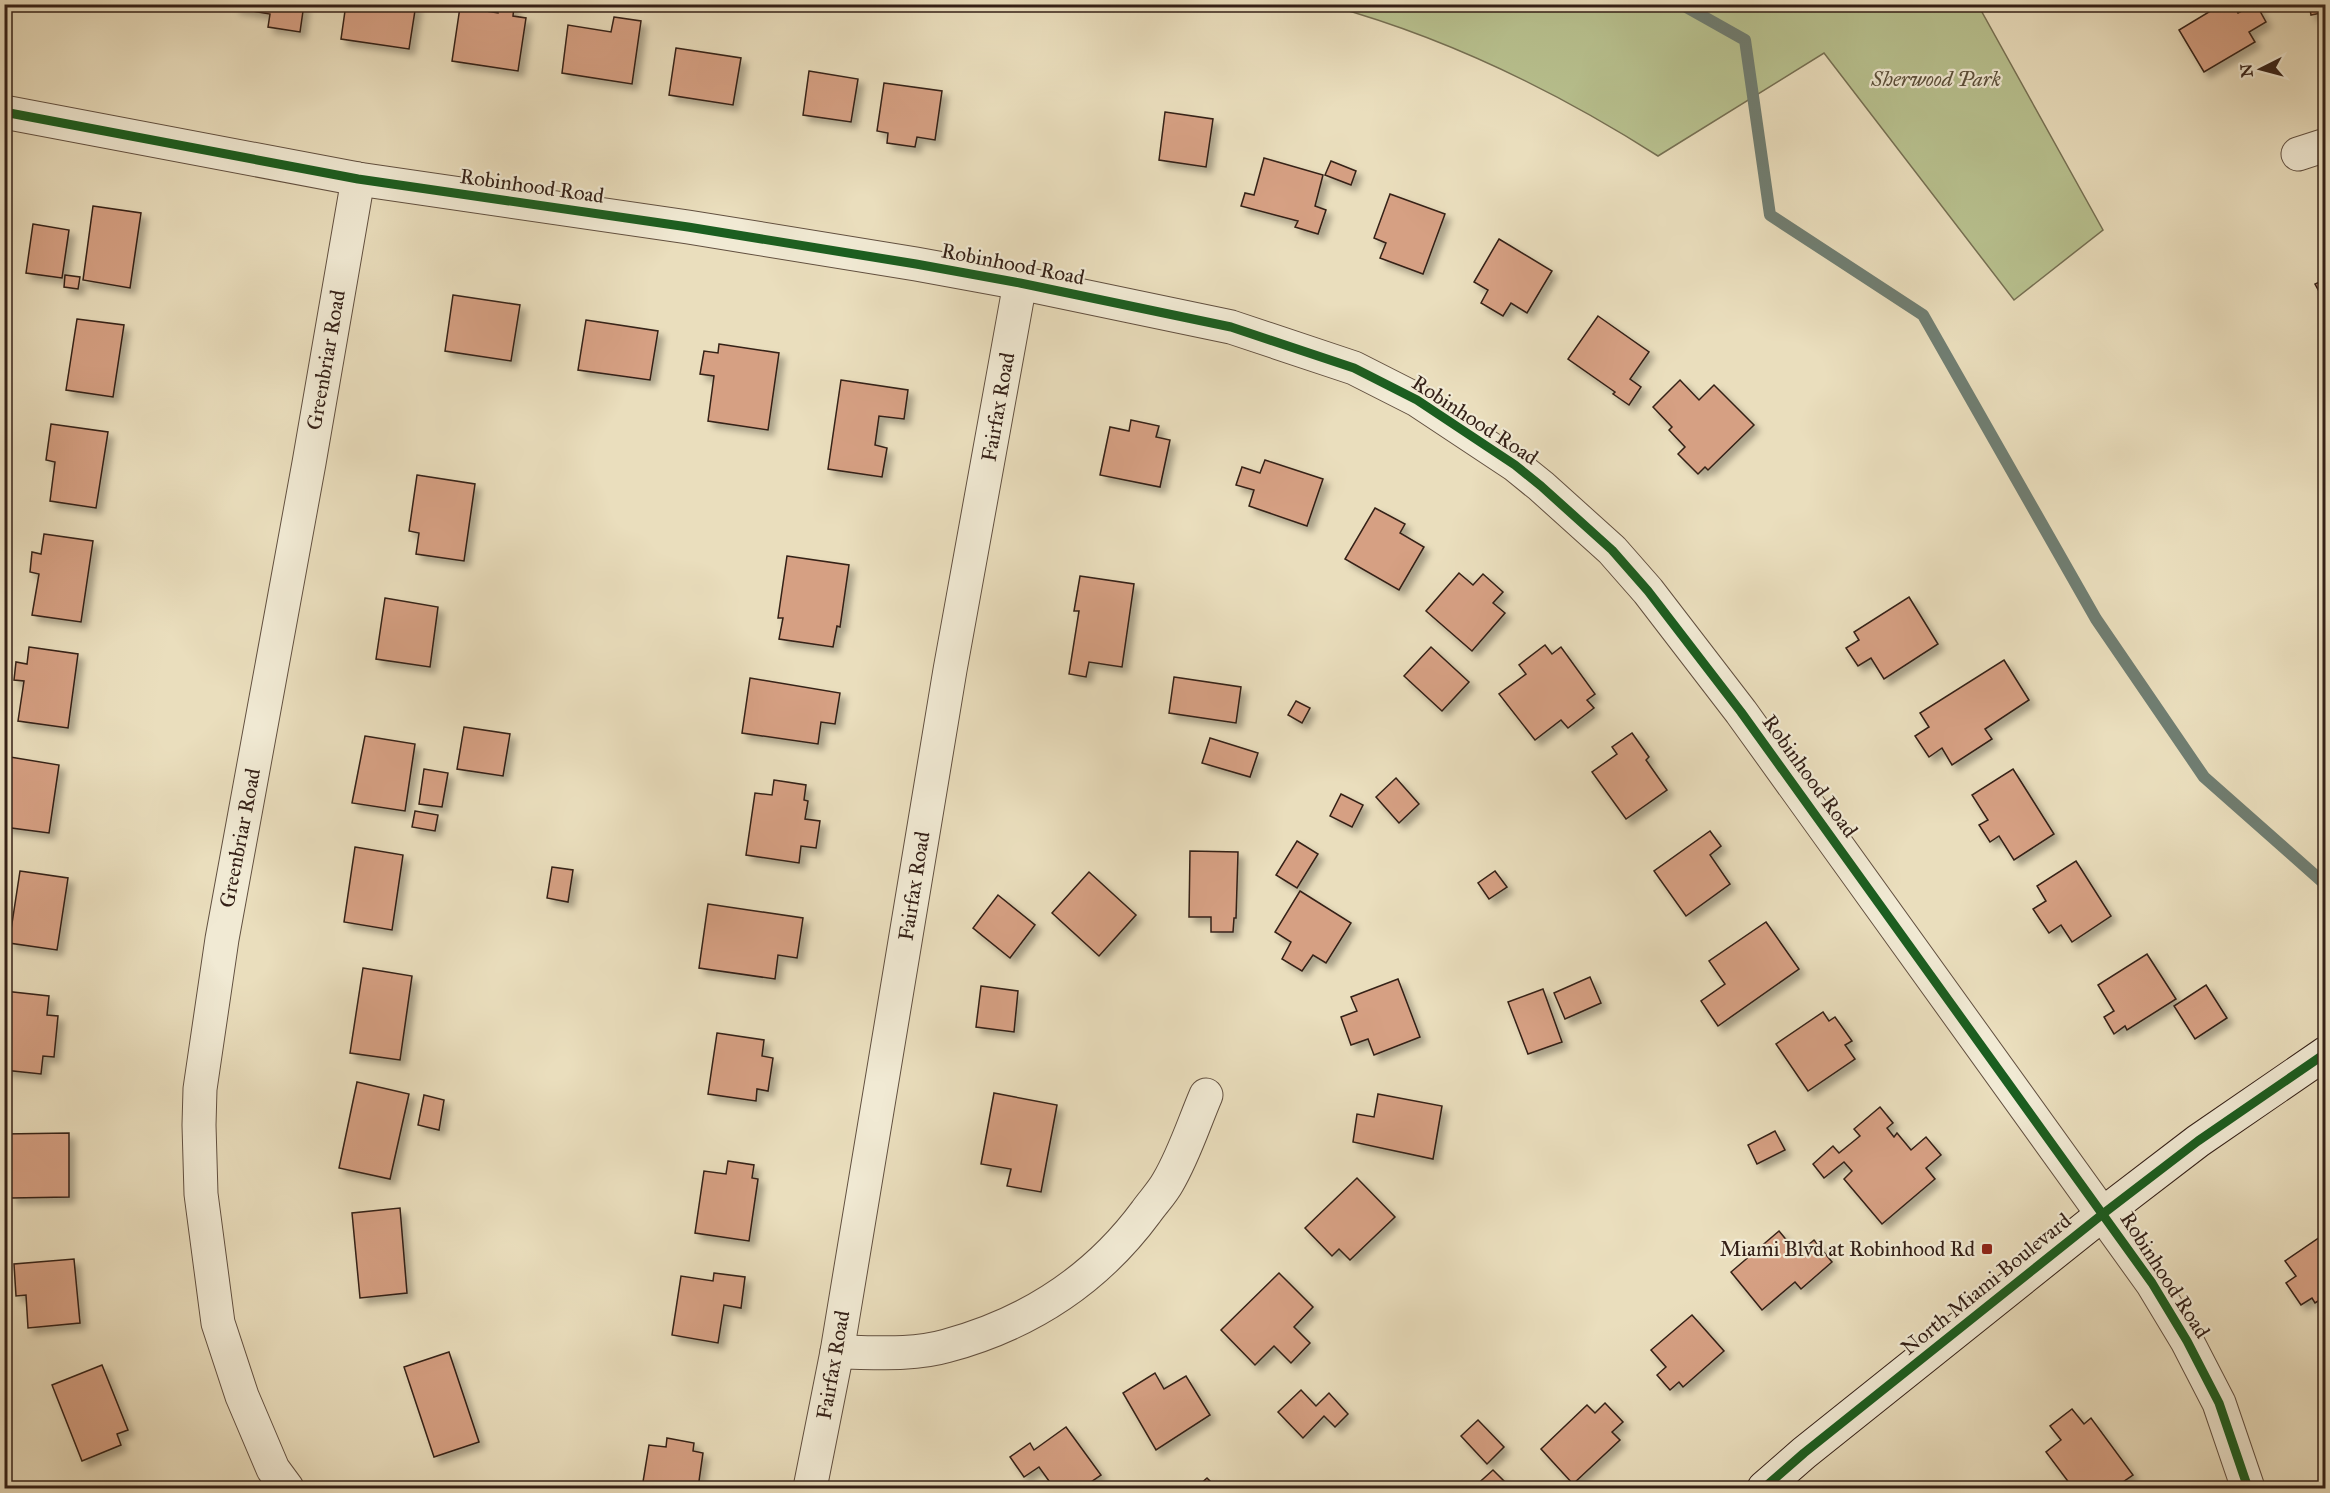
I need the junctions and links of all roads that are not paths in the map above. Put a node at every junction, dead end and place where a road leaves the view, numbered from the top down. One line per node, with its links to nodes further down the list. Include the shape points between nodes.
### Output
1 (4, 112): 2 (street, Robinhood Road)
2 (358, 179): 3 (street, Robinhood Road, via 688,227); 8 (street, Greenbriar Road, via 222,939 199,1125 201,1194 218,1323 242,1396 273,1469)
3 (1020, 283): 6 (street, Robinhood Road, via 1232,327 1354,368 1417,400 1541,486 1612,550 1677,628); 7 (street, Fairfax Road, via 950,670)
4 (2325, 1053): 6 (street, North Miami Boulevard, via 2198,1141)
5 (1206, 1095): 7 (street, via 1168,1182 1128,1236 1087,1277 1044,1306 944,1347 903,1353)
6 (2104, 1213): 10 (street, North Miami Boulevard); 11 (street, Robinhood Road, via 2187,1341 2219,1403)
7 (837, 1352): 9 (street, Fairfax Road)
8 (287, 1488)
9 (810, 1488)
10 (1764, 1488)
11 (2248, 1488)

